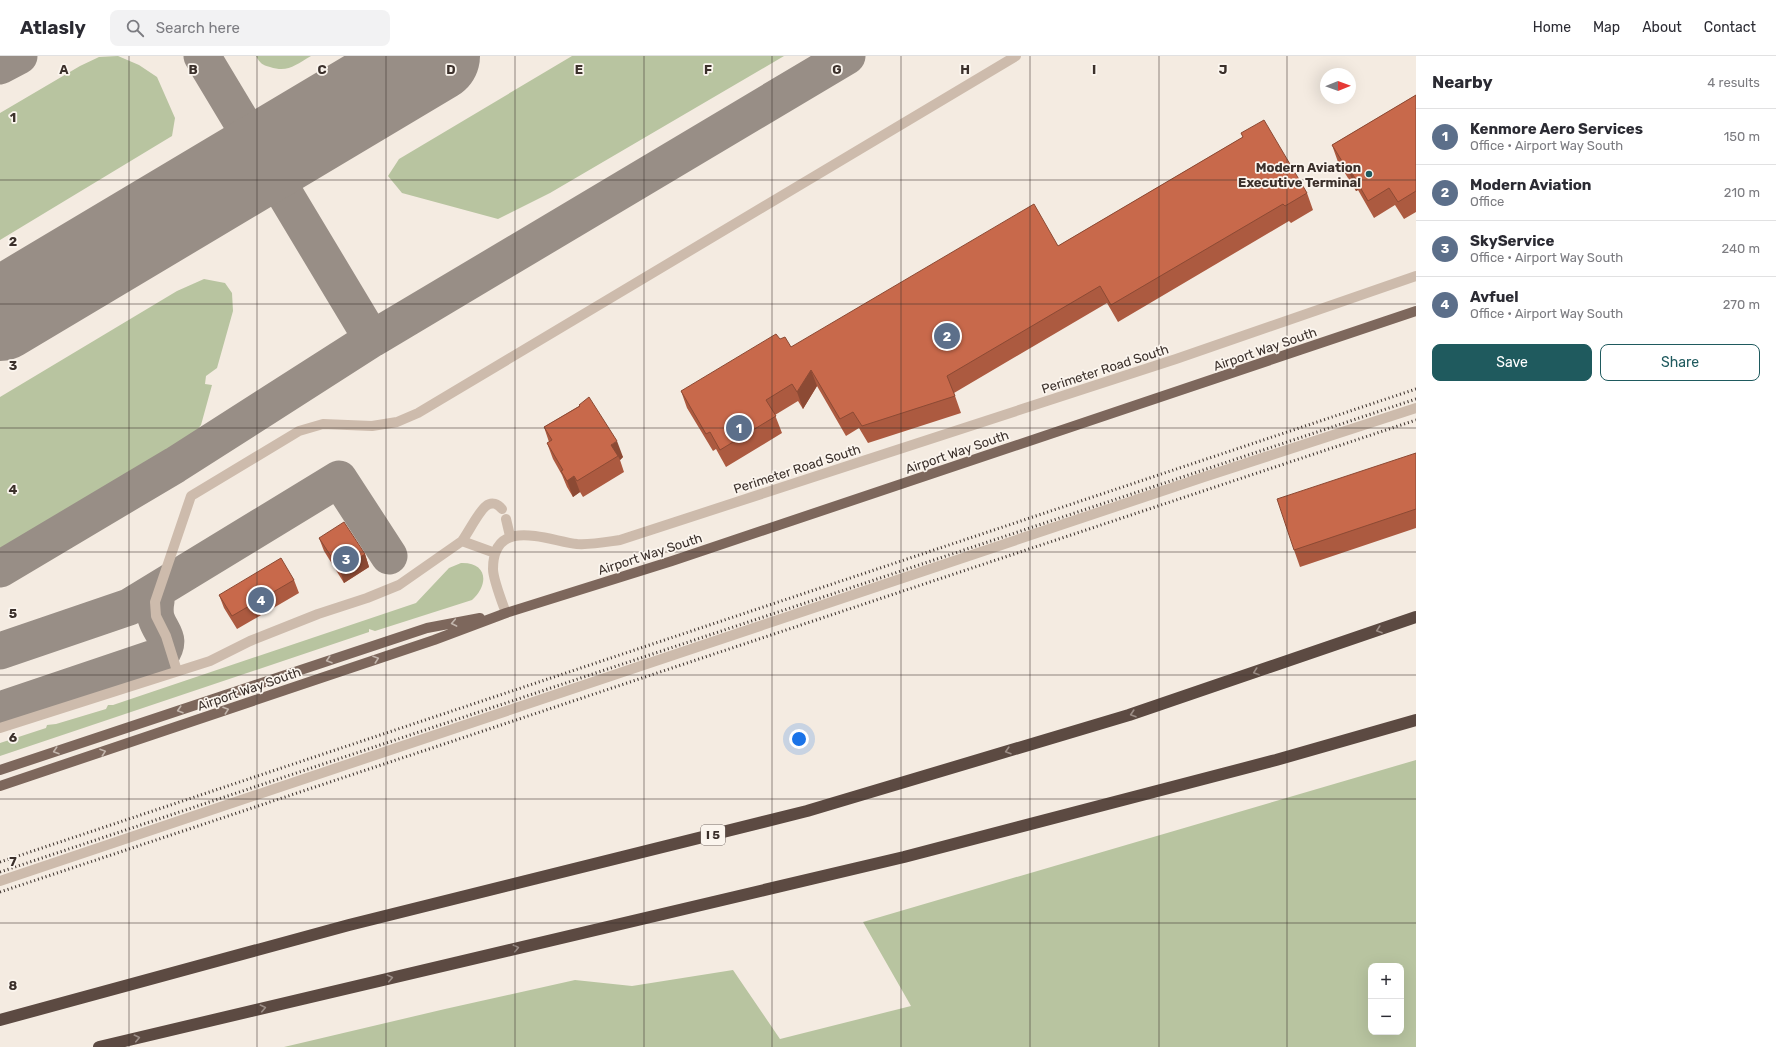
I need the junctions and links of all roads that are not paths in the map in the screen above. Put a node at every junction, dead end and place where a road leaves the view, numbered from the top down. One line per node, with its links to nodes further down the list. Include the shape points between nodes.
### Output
1 (1016, 56): 10 (lane, via 418,413 397,422 372,426 323,424 300,431 191,496 155,602 156,616 166,636)
2 (1416, 276): 5 (lane, Perimeter Road South, via 1176,359 620,540 579,544 541,536)
3 (1416, 311): 8 (main road, Airport Way South, via 672,562)
4 (1416, 408): 15 (lane)
5 (510, 536): 6 (lane, via 504,514 498,504 493,503 486,506); 7 (lane, via 503,540)
6 (462, 540): 7 (lane); 10 (lane, via 399,585 318,614 210,660)
7 (495, 553): 8 (lane, via 493,570)
8 (506, 613): 13 (main road, Airport Way South, one-way to 13, via 427,628); 14 (main road, Airport Way South, one-way to 8, via 434,640)
9 (1416, 618): 16 (highway, I 5, one-way to 16, via 1129,715 807,811 357,923)
10 (177, 671): 12 (lane)
11 (1416, 720): 17 (highway, one-way to 11, via 904,858 1276,760)
12 (0, 728)
13 (0, 770)
14 (0, 786)
15 (0, 881)
16 (0, 1020)
17 (99, 1047)

